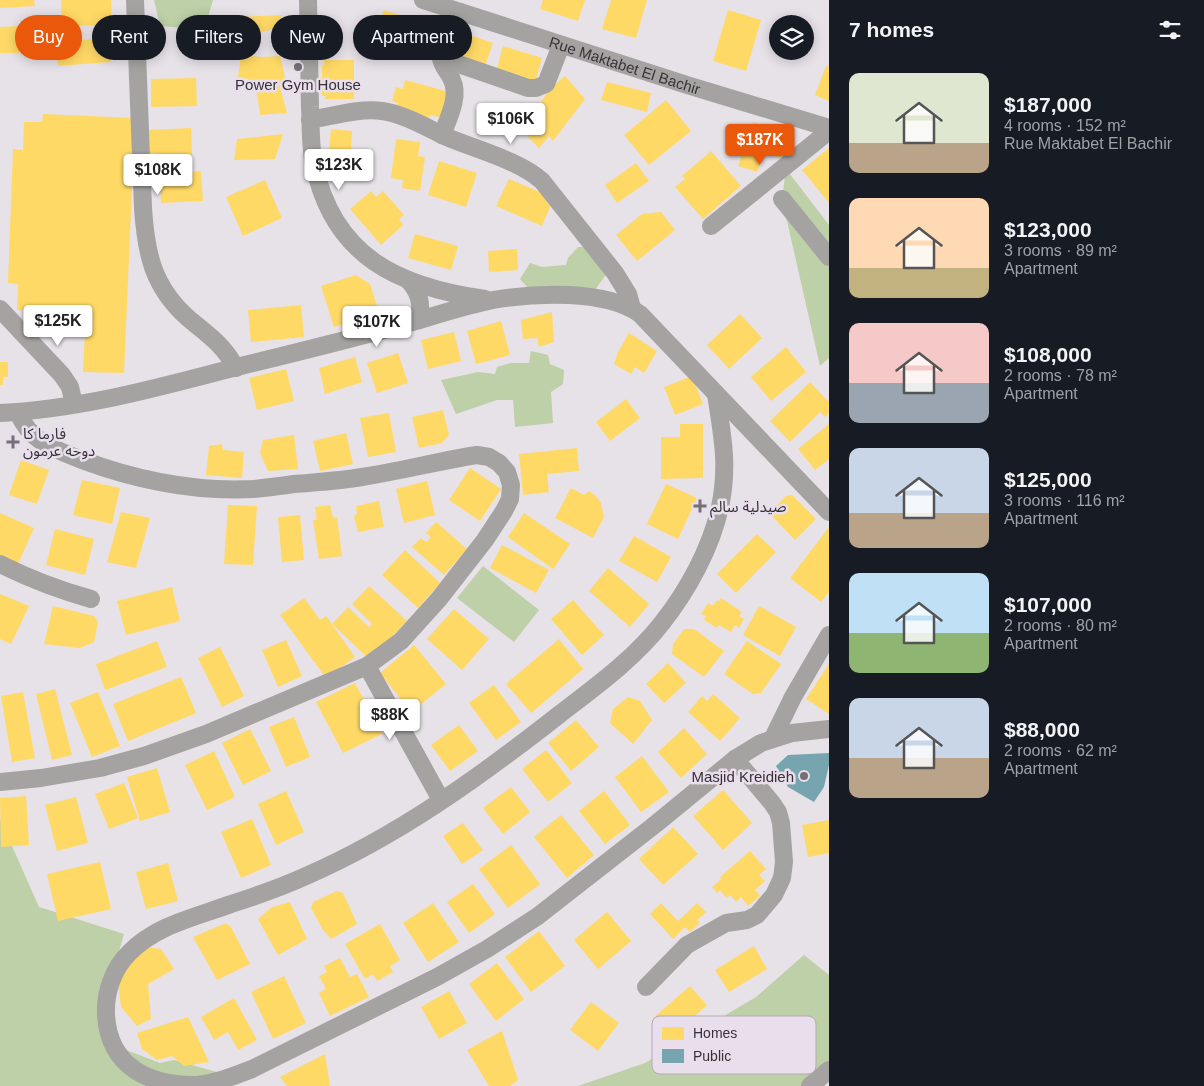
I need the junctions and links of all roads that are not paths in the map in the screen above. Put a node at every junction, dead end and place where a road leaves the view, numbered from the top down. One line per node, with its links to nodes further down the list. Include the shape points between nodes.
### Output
1 (135, 0): 20 (street, via 142,208 149,256 158,281 172,302 222,346)
2 (308, 0): 9 (street)
3 (423, 0): 4 (street, Rue Maktabet El Bachir)
4 (460, 12): 5 (street); 6 (street, Rue Maktabet El Bachir)
5 (459, 15)
6 (561, 45): 8 (street, via 546,84 536,88); 10 (street, Rue Maktabet El Bachir)
7 (442, 60): 11 (street, via 455,90)
8 (447, 60)
9 (310, 120): 11 (street, via 367,110 384,112); 15 (street, via 313,162 319,187 341,231 359,251)
10 (829, 129): 13 (street)
11 (442, 135): 17 (street, via 518,165 542,181 615,273 628,294)
12 (782, 199): 14 (street)
13 (711, 226)
14 (829, 257)
15 (408, 280): 16 (street, via 439,291); 19 (street, via 420,298)
16 (493, 300): 17 (street, via 571,294); 19 (street)
17 (632, 308): 21 (street)
18 (0, 309): 22 (street, via 62,375 70,387)
19 (419, 320): 20 (street)
20 (236, 368): 22 (street)
21 (716, 394): 25 (street); 34 (street, via 725,461 720,509 697,568 678,601 662,624 619,667 512,751)
22 (74, 404): 23 (street)
23 (18, 412): 24 (street); 29 (street, via 30,433 67,454 130,476 184,486 253,489 328,482 477,455 499,463 507,472 511,486 510,499 504,511 439,599 401,641)
24 (0, 413)
25 (829, 512)
26 (0, 564): 27 (street, via 55,589)
27 (91, 599)
28 (829, 634): 31 (street)
29 (367, 666): 33 (street, via 206,734 152,753 100,768); 34 (street)
30 (829, 730): 31 (street)
31 (774, 738): 32 (street)
32 (735, 759): 34 (street, via 538,916 487,949 252,1069 212,1082 178,1085 146,1078 132,1071 120,1059 107,1026 106,1008 119,964 130,951 160,930 331,865 385,837); 35 (street, via 778,812 784,862 782,878 774,895 758,915 726,923 687,945)
33 (0, 782)
34 (441, 800)
35 (646, 987)
36 (829, 1070): 37 (street)
37 (810, 1086)

